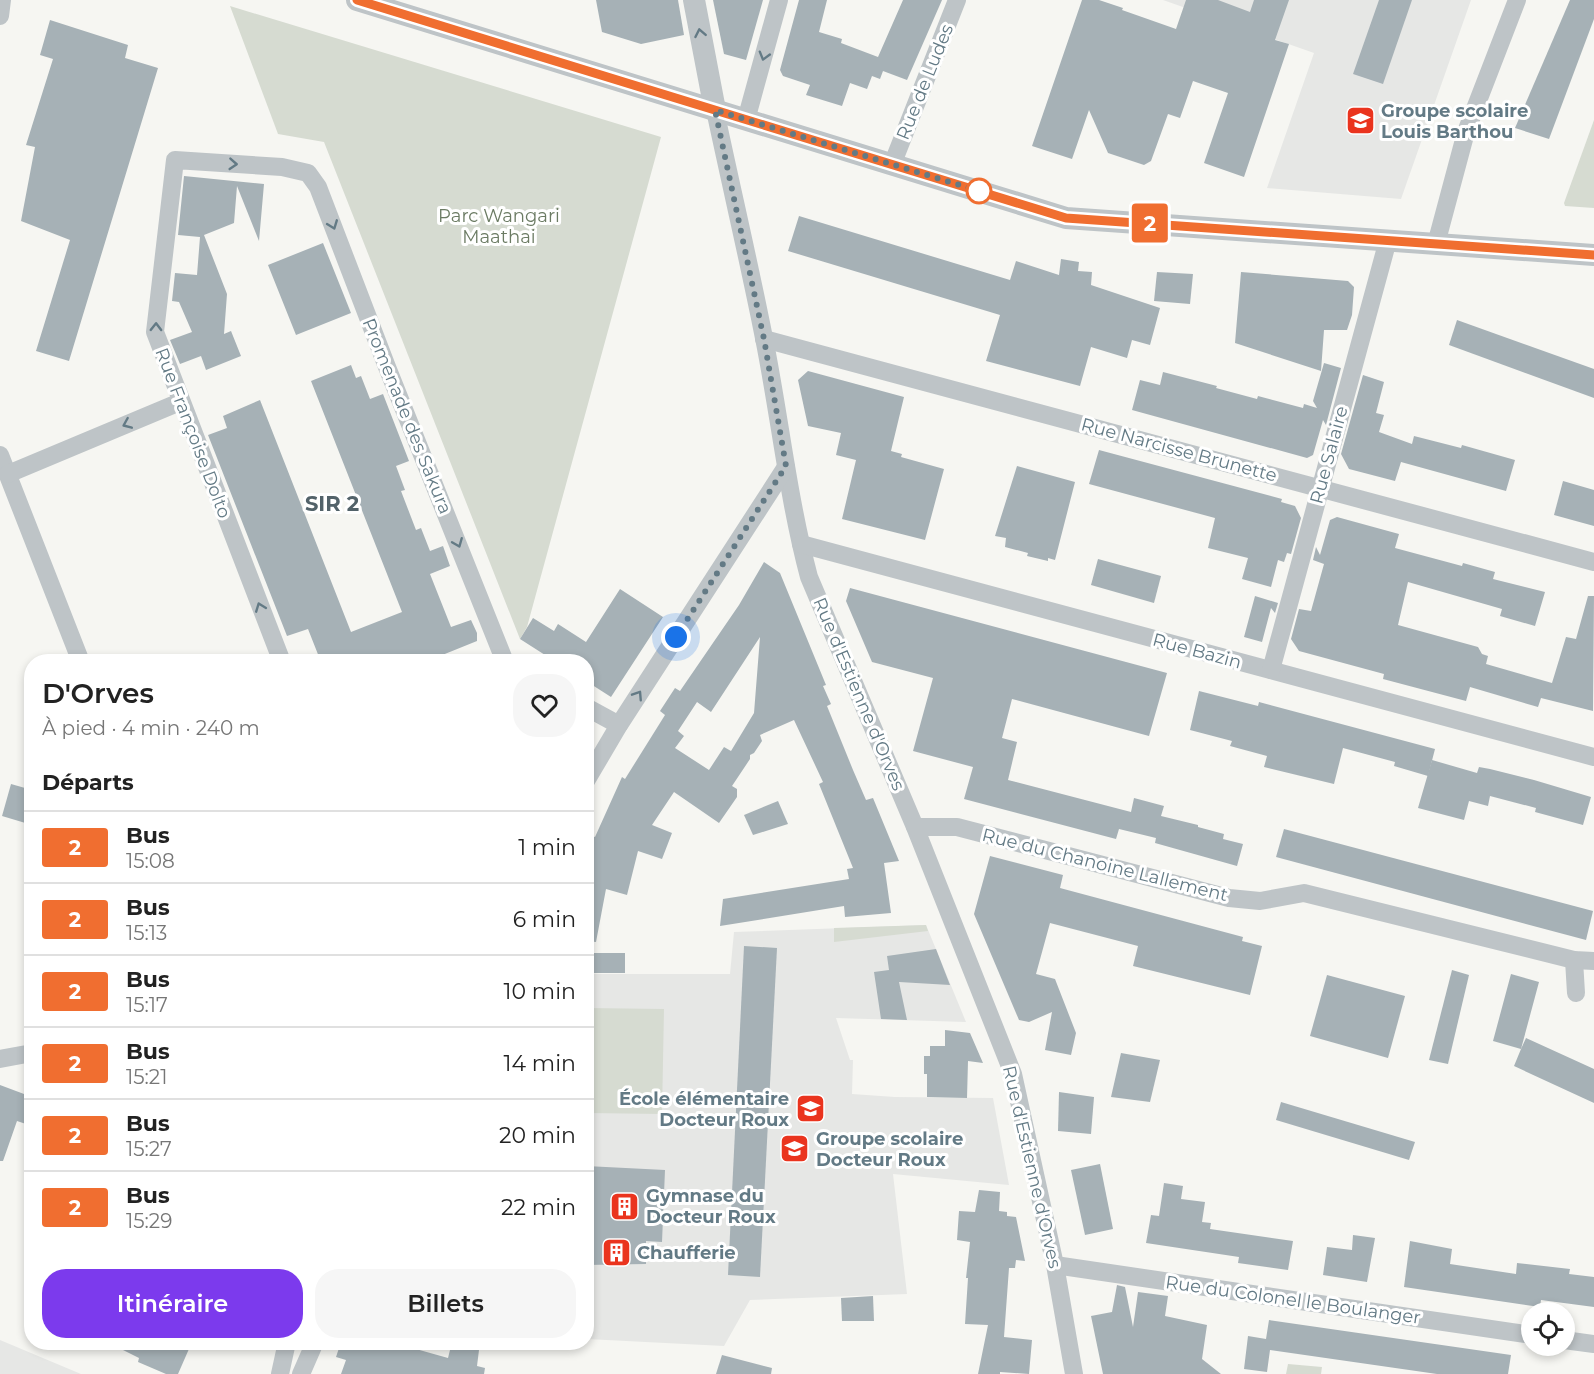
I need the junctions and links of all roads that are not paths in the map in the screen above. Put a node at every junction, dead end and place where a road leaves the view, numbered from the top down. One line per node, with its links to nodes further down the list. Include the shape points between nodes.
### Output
1 (2, 0): 7 (street)
2 (357, 0): 8 (street)
3 (694, 0): 8 (street, Rue d'Estienne d'Orves, one-way to 3)
4 (779, 0): 9 (street, one-way to 9)
5 (957, 0): 10 (street, Rue de Ludes)
6 (1517, 0): 13 (street, via 1466,132)
7 (0, 16)
8 (715, 110): 9 (street); 15 (street, Rue d'Estienne d'Orves)
9 (746, 120): 10 (street)
10 (892, 165): 12 (street, via 1066,218)
11 (308, 173): 16 (street, Rue Françoise Dolto, one-way to 11, via 155,332 175,160 282,167); 25 (street, Promenade des Sakura, one-way to 25, via 318,187)
12 (1388, 240): 13 (street); 20 (street, Rue Salaire)
13 (1436, 244): 14 (street)
14 (1594, 255)
15 (764, 339): 18 (street, Rue d'Estienne d'Orves); 20 (street, Rue Narcisse Brunette)
16 (180, 402): 19 (street, one-way to 19); 24 (street, Rue Françoise Dolto, one-way to 16)
17 (0, 455): 19 (street)
18 (786, 466): 21 (street, Rue d'Estienne d'Orves); 28 (street, one-way to 18)
19 (8, 474): 23 (street)
20 (1319, 488): 22 (street, Rue Narcisse Brunette); 26 (street, Rue Salaire)
21 (801, 544): 26 (street, Rue Bazin); 31 (street, Rue d'Estienne d'Orves, via 809,577)
22 (1594, 562)
23 (78, 654)
24 (279, 654)
25 (502, 654)
26 (1271, 670): 29 (street, Rue Bazin)
27 (594, 711): 28 (street)
28 (619, 725): 30 (street)
29 (1594, 757)
30 (594, 767)
31 (915, 827): 32 (street, Rue du Chanoine Lallement, via 957,827 1229,898 1260,901 1304,893); 37 (street, Rue d'Estienne d'Orves, via 1013,1074)
32 (1574, 960): 33 (street, Rue du Chanoine Lallement); 34 (street)
33 (1594, 961)
34 (1576, 993)
35 (24, 1054): 36 (street)
36 (0, 1059)
37 (1055, 1265): 38 (street, Rue du Colonel le Boulanger); 45 (street, Rue d'Estienne d'Orves)
38 (1521, 1333)
39 (1575, 1341): 40 (street)
40 (1594, 1344)
41 (285, 1350): 43 (street)
42 (312, 1350): 44 (street)
43 (280, 1374)
44 (301, 1374)
45 (1074, 1374)

